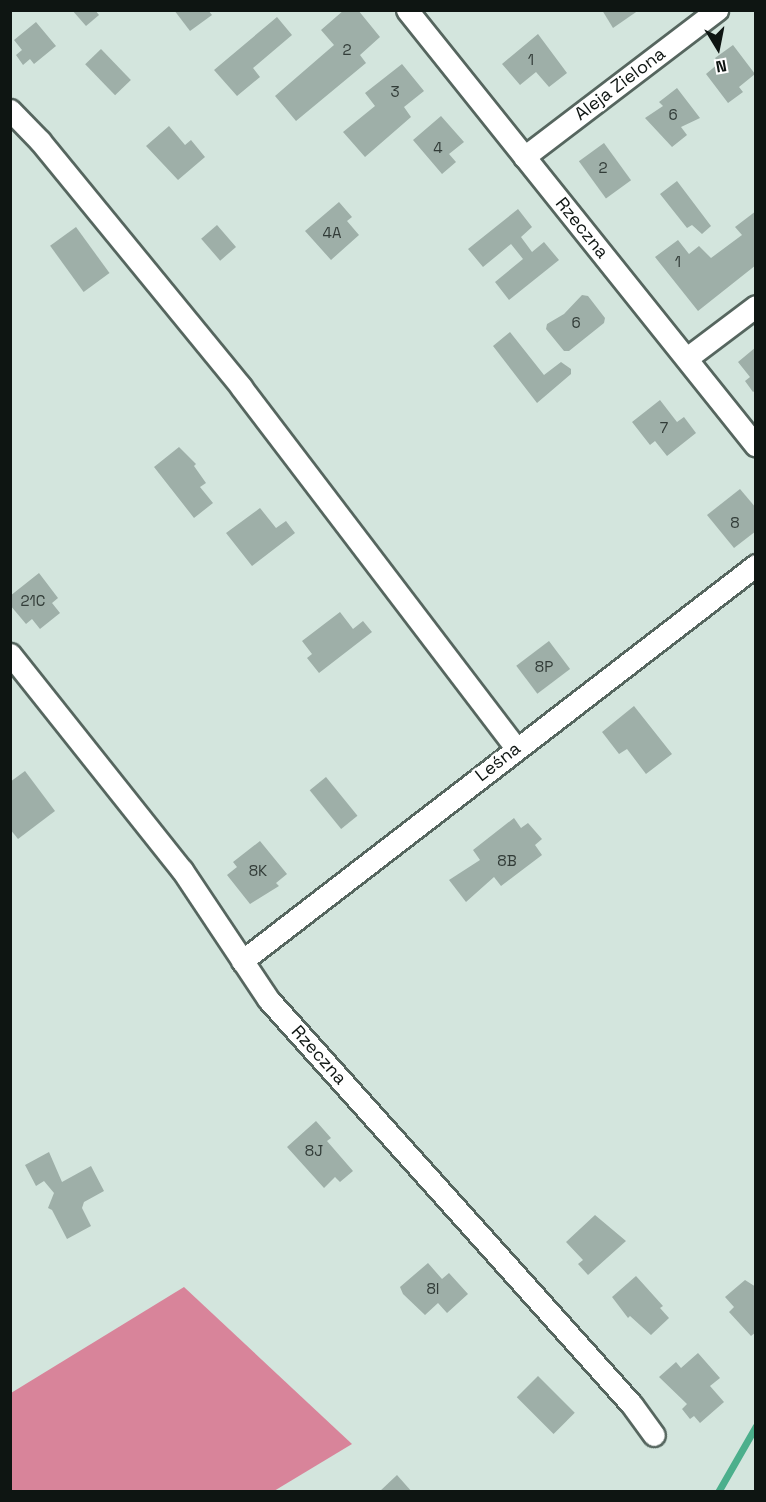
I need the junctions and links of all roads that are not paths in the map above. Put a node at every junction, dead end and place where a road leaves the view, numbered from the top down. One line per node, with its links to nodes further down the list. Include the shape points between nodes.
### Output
1 (407, 10): 4 (street, Rzeczna)
2 (717, 10): 4 (street, Aleja Zielona)
3 (10, 110): 10 (street, via 40,141 241,387)
4 (524, 157): 6 (street, Rzeczna)
5 (756, 306): 6 (street)
6 (687, 358): 7 (street, Rzeczna)
7 (756, 446)
8 (756, 565): 10 (street, Leśna)
9 (10, 654): 11 (street, Rzeczna, via 182,870)
10 (516, 748): 11 (street, Leśna)
11 (242, 961): 12 (street, Rzeczna, via 268,999 624,1396)
12 (654, 1435)

